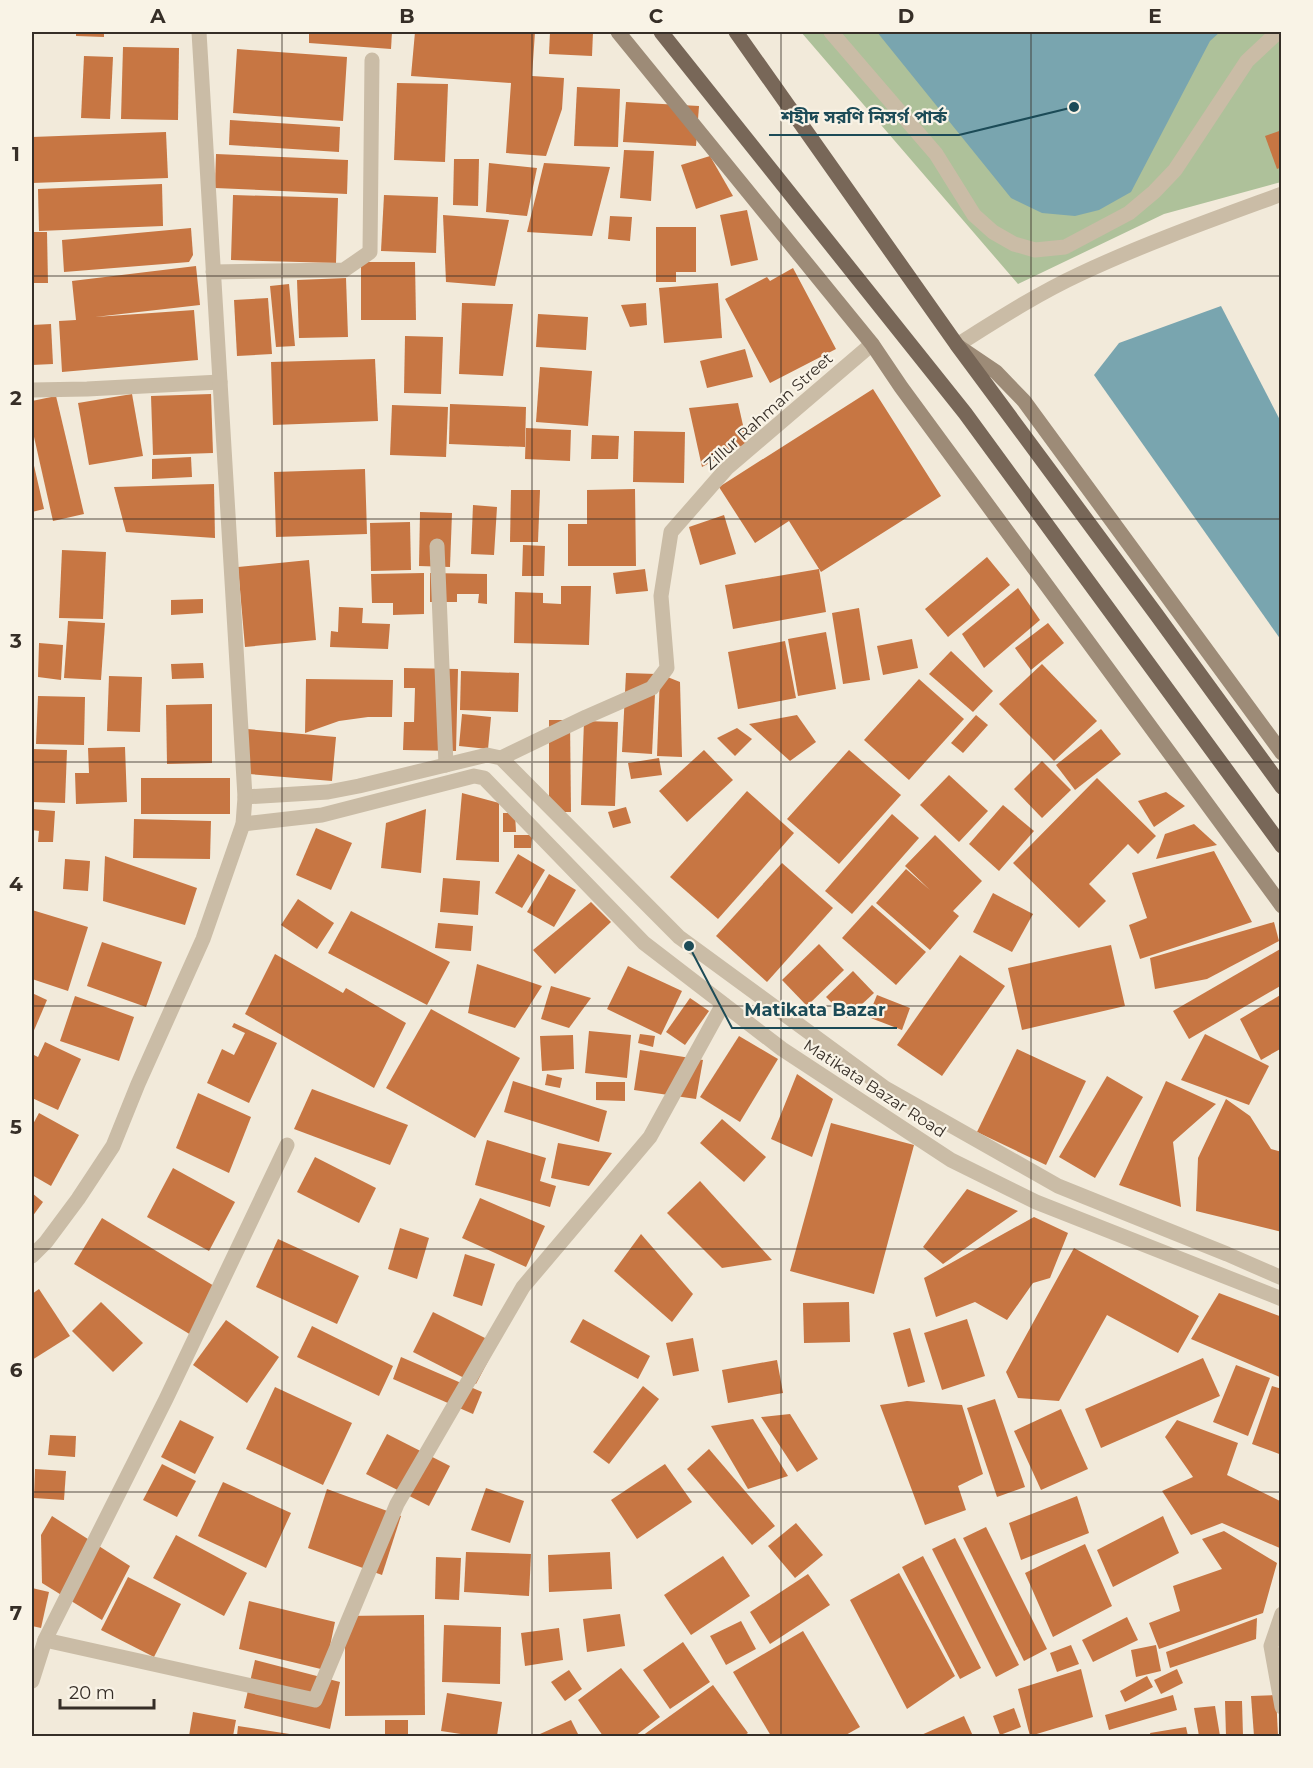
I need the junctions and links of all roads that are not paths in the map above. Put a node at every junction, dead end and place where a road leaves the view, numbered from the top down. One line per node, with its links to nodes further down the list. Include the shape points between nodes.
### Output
1 (199, 32): 9 (street)
2 (618, 32): 10 (main road)
3 (661, 32): 21 (main road, via 965,413)
4 (736, 32): 11 (main road)
5 (831, 32): 6 (street, via 936,154 974,215 993,232 1035,250 1065,247 1129,213 1154,192 1175,170 1247,61)
6 (1278, 32)
7 (372, 60): 9 (street, via 370,252 344,270)
8 (1281, 194): 11 (street, via 1079,274)
9 (213, 272): 12 (street)
10 (872, 344): 16 (street, Zillur Rahman Street, via 727,468 672,532 661,596 667,668 652,688); 22 (main road)
11 (957, 345): 15 (main road, via 996,372 1024,401); 18 (main road)
12 (220, 382): 13 (street); 19 (street)
13 (32, 390)
14 (437, 546): 17 (street)
15 (1281, 753)
16 (501, 758): 17 (street, via 487,755); 26 (street, Matikata Bazar Road, via 679,937 885,1088 1058,1186)
17 (446, 765): 19 (street, via 328,792)
18 (1281, 787)
19 (244, 797): 20 (street)
20 (243, 824): 23 (street, Matikata Bazar Road, via 322,815 474,776 484,778 644,943); 25 (street, via 202,939 113,1146 78,1199)
21 (1281, 846)
22 (1281, 906)
23 (723, 1004): 27 (street, Matikata Bazar Road, via 782,1049 951,1160 1036,1202); 29 (street, via 650,1137 523,1287 397,1504 315,1700)
24 (287, 1145): 29 (street)
25 (32, 1256)
26 (1281, 1278)
27 (1281, 1299)
28 (1281, 1614): 31 (street, via 1271,1646)
29 (45, 1640): 30 (street)
30 (32, 1681)
31 (1281, 1707)

